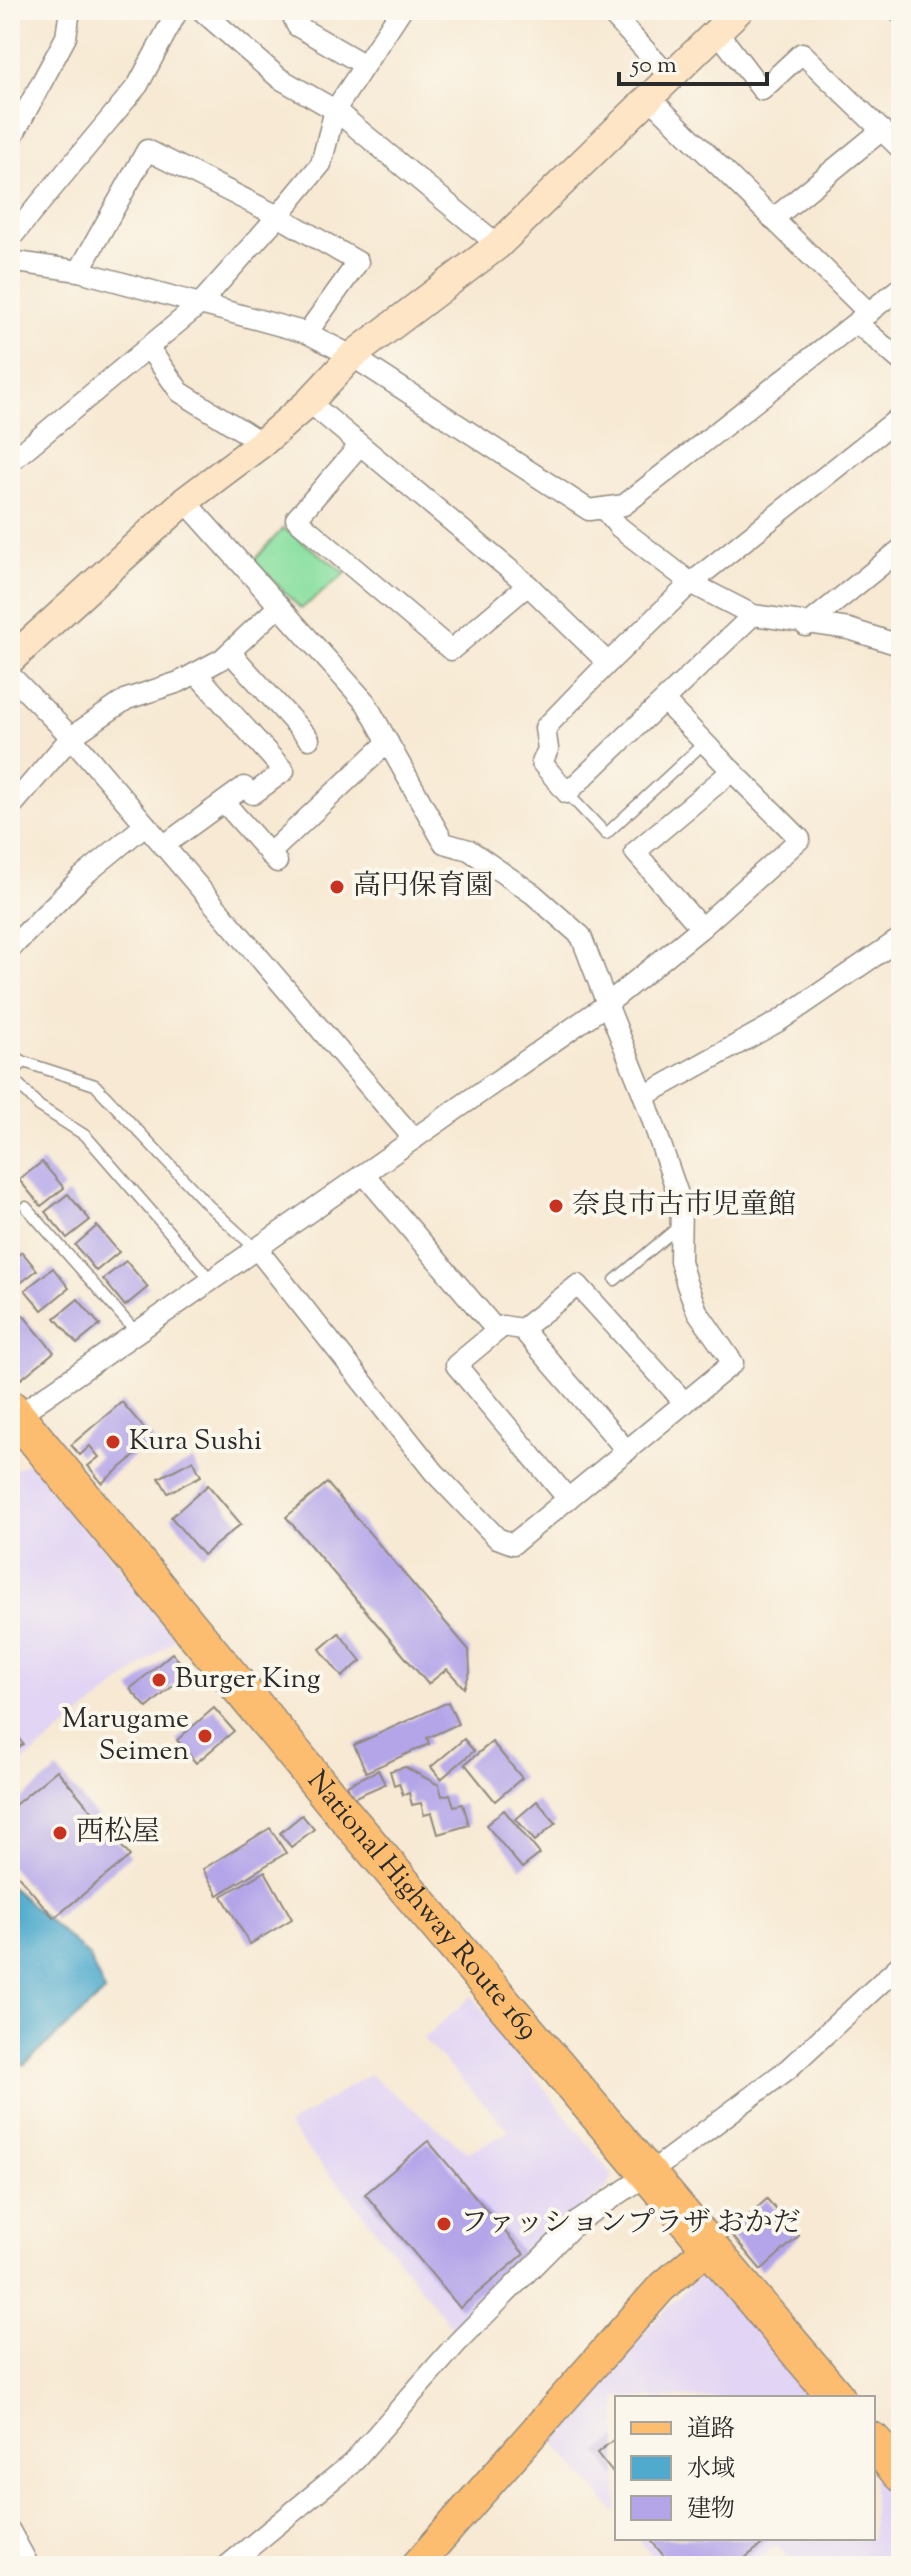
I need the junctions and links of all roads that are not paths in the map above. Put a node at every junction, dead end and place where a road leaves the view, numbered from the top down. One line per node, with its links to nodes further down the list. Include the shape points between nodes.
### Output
1 (70, 10): 14 (street, via 66,37)
2 (178, 10): 18 (street, via 138,85)
3 (201, 10): 12 (street, via 279,78)
4 (290, 10): 9 (street, via 297,26)
5 (401, 10): 9 (street)
6 (608, 10): 10 (street)
7 (739, 10): 8 (street)
8 (717, 31): 10 (street); 13 (street, via 762,90 802,53)
9 (363, 64): 12 (street)
10 (670, 77): 11 (street)
11 (651, 99): 17 (street); 19 (street)
12 (335, 110): 16 (street, via 321,164); 19 (street)
13 (882, 130): 15 (street); 17 (street)
14 (10, 141)
15 (901, 149)
16 (278, 216): 21 (street, via 147,150); 23 (street); 25 (street, via 358,262)
17 (773, 219): 24 (street)
18 (10, 239)
19 (498, 245): 27 (street)
20 (10, 261): 21 (street)
21 (79, 271): 23 (street)
22 (901, 287): 24 (street)
23 (199, 305): 25 (street); 26 (street)
24 (863, 318): 28 (street); 35 (street, via 624,505)
25 (307, 333): 27 (street)
26 (148, 347): 31 (street, via 180,392); 33 (street)
27 (352, 356): 29 (street); 35 (street, via 589,510)
28 (901, 361)
29 (309, 402): 31 (street); 32 (street)
30 (901, 416): 37 (street)
31 (262, 443): 34 (street)
32 (359, 446): 38 (street); 38 (street, via 296,519 451,650)
33 (10, 462)
34 (185, 501): 39 (street); 44 (street)
35 (603, 508): 37 (street, via 619,527)
36 (901, 549): 41 (street)
37 (691, 583): 40 (street); 45 (street)
38 (528, 585): 45 (street)
39 (279, 606): 43 (street); 51 (street, via 366,703)
40 (753, 615): 41 (street); 48 (street)
41 (806, 626): 42 (street, via 849,629)
42 (901, 649)
43 (230, 652): 46 (street); 50 (street)
44 (10, 660)
45 (608, 663): 54 (street, via 545,728 548,749 542,763)
46 (196, 673): 49 (street, via 127,699); 55 (street, via 284,771 253,794 244,787)
47 (10, 675): 49 (street)
48 (664, 701): 52 (street); 54 (street)
49 (71, 737): 56 (street); 57 (street)
50 (309, 739)
51 (388, 742): 55 (street, via 273,858); 62 (street, via 444,843 469,850 533,894 581,936)
52 (705, 742): 53 (street); 54 (lane, via 606,834)
53 (732, 771): 59 (street, via 635,852); 59 (street, via 800,839)
54 (567, 793)
55 (224, 802): 58 (street)
56 (10, 808)
57 (145, 825): 58 (street); 60 (street)
58 (163, 846): 66 (street)
59 (701, 928): 62 (street)
60 (15, 935)
61 (901, 938): 65 (street, via 779,1021)
62 (607, 1004): 65 (street); 66 (street)
63 (10, 1052): 64 (lane)
64 (24, 1062): 70 (lane, via 95,1085); 71 (lane, via 10,1075 39,1106 86,1136)
65 (644, 1096): 69 (street, via 681,1203)
66 (414, 1139): 67 (street)
67 (364, 1174): 70 (street); 74 (street)
68 (26, 1207): 75 (lane)
69 (678, 1227): 72 (lane); 76 (street, via 680,1261 697,1311 733,1363)
70 (257, 1249): 71 (street); 79 (street, via 434,1472 497,1538 513,1544)
71 (210, 1279): 75 (street)
72 (615, 1280)
73 (522, 1329): 74 (street, via 503,1326); 76 (street, via 578,1285); 78 (street)
74 (497, 1331): 79 (street, via 456,1365)
75 (136, 1332): 77 (street)
76 (685, 1403): 78 (street)
77 (13, 1412): 81 (highway, National Highway Route 169)
78 (627, 1451): 79 (street)
79 (568, 1499)
80 (901, 1964): 81 (street, via 788,2069)
81 (647, 2175): 82 (highway, National Highway Route 169); 88 (street, via 577,2222 457,2343 351,2464)
82 (710, 2246): 83 (highway, National Highway Route 169); 89 (main road, via 660,2289)
83 (835, 2396)
84 (875, 2443): 85 (highway)
85 (901, 2474)
86 (10, 2531): 87 (street)
87 (29, 2566)
88 (227, 2566)
89 (416, 2566)

